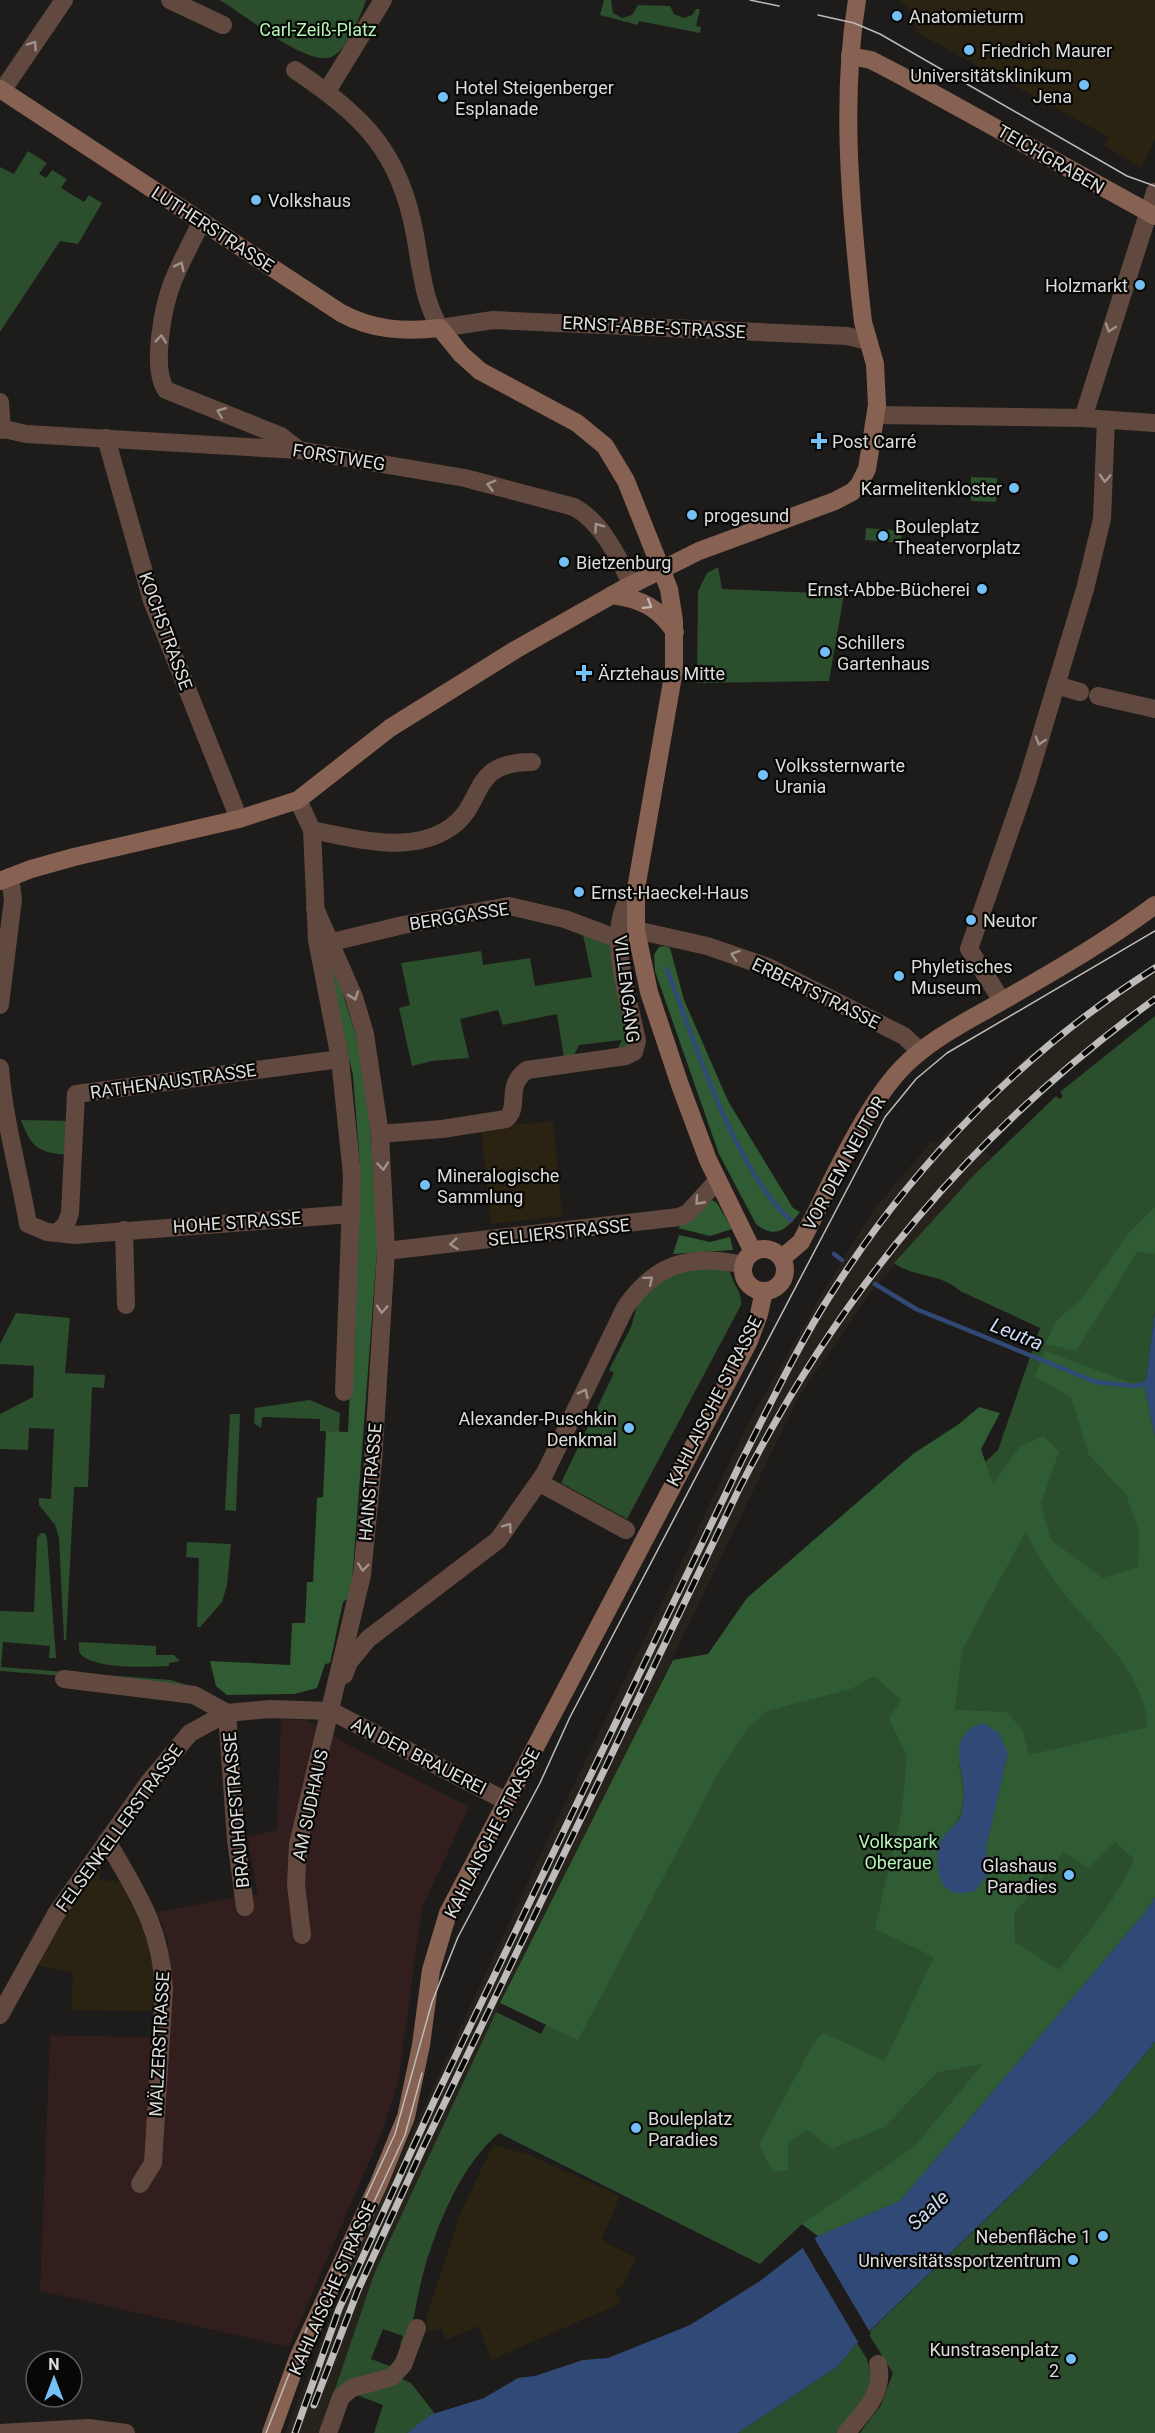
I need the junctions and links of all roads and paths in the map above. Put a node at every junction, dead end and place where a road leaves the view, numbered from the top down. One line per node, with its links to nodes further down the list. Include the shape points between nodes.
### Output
1 (64, 0): 8 (street, one-way to 1)
2 (171, 0): 5 (street)
3 (383, 0): 9 (street)
4 (857, 0): 6 (main road)
5 (223, 25)
6 (850, 56): 11 (main road, TEICHGRABEN, via 871,60 898,74); 14 (main road, via 848,108 854,211)
7 (295, 70): 9 (street)
8 (1, 90): 12 (main road, LUTHERSTRASSE)
9 (327, 91): 13 (street, via 364,124 393,167 412,222 428,304)
10 (1155, 192): 11 (street)
11 (1152, 214): 17 (street, one-way to 17)
12 (201, 222): 13 (main road, LUTHERSTRASSE, via 352,319 405,331); 22 (street, one-way to 12, via 281,436 166,390 160,381 163,322 172,283)
13 (440, 328): 14 (street, ERNST-ABBE-STRASSE, via 504,320 847,336); 23 (main road, via 480,371 577,423 604,446 626,480)
14 (868, 341): 16 (main road, via 876,372)
15 (0, 402): 20 (street, FORSTWEG)
16 (876, 415): 17 (street); 23 (main road, via 867,469 852,492)
17 (1083, 418): 18 (street)
18 (1106, 420): 19 (street); 27 (street, one-way to 27, via 1102,519)
19 (1155, 423)
20 (1, 429): 21 (street, FORSTWEG)
21 (106, 438): 22 (street, FORSTWEG); 31 (street, KOCHSTRASSE, via 152,601)
22 (299, 450): 24 (street, FORSTWEG, one-way to 22, via 595,522 574,507 465,478)
23 (661, 569): 24 (main road); 26 (main road, via 669,589)
24 (632, 585): 25 (main road)
25 (612, 595): 26 (main road, one-way to 26, via 651,606); 30 (main road, via 390,728)
26 (675, 632): 34 (main road, via 669,701)
27 (1056, 685): 28 (street); 40 (street, one-way to 40, via 969,949)
28 (1155, 709)
29 (532, 762): 32 (street, via 509,764 486,776 462,815 441,833 403,843 379,844)
30 (298, 800): 31 (main road); 32 (street)
31 (239, 819): 33 (main road, via 133,842)
32 (312, 830): 36 (street)
33 (5, 879): 41 (street, via 13,899)
34 (636, 889): 37 (main road); 38 (street, VILLENGANG, via 623,904)
35 (1155, 904): 40 (main road, VOR DEM NEUTOR, via 1110,937)
36 (315, 908): 39 (street, HAINSTRASSE); 43 (street, via 317,940)
37 (636, 930): 42 (street, ERBERTSTRASSE, one-way to 37, via 768,967 707,946); 46 (main road, via 653,1002)
38 (618, 939): 39 (street, BERGGASSE, via 565,919 509,906); 45 (street, VILLENGANG, via 637,1041 634,1052 527,1070 513,1086 512,1112 506,1119)
39 (332, 942): 45 (street, HAINSTRASSE, one-way to 45, via 364,1034)
40 (1002, 1001): 42 (main road, VOR DEM NEUTOR)
41 (0, 1005)
42 (926, 1047): 52 (main road, VOR DEM NEUTOR, via 881,1095 801,1242)
43 (340, 1059): 47 (street, via 352,1175); 49 (street, RATHENAUSTRASSE, via 76,1094 70,1213)
44 (0, 1068): 49 (street, HOHE STRASSE, via 8,1133 20,1172 28,1224)
45 (380, 1134): 50 (street, HAINSTRASSE, one-way to 50)
46 (717, 1181): 50 (street, SELLIERSTRASSE, one-way to 50, via 688,1213 679,1217); 51 (main road)
47 (351, 1214): 48 (street, HOHE STRASSE); 55 (street)
48 (124, 1230): 49 (street, HOHE STRASSE); 54 (street)
49 (57, 1233)
50 (386, 1251): 59 (street, HAINSTRASSE, one-way to 59, via 362,1575)
51 (748, 1258): 52 (main road, via 769,1249); 53 (main road, via 746,1281); 56 (street, one-way to 51, via 625,1308 640,1287 660,1270 687,1262)
52 (782, 1258): 53 (main road, via 784,1278 774,1289)
53 (764, 1291): 61 (main road, KAHLAISCHE STRASSE, via 748,1341)
54 (126, 1305)
55 (344, 1392)
56 (540, 1483): 57 (street); 59 (street, one-way to 56, via 349,1662 368,1639 498,1540)
57 (626, 1530)
58 (64, 1679): 60 (street, via 194,1695)
59 (331, 1711): 60 (street, FELSENKELLERSTRASSE, via 270,1709); 61 (street, AN DER BRAUEREI); 64 (street, AM SUDHAUS, via 298,1844 296,1885)
60 (227, 1713): 62 (street, FELSENKELLERSTRASSE, via 190,1733); 63 (street, BRAUHOFSTRASSE, via 236,1839)
61 (506, 1801): 71 (main road, KAHLAISCHE STRASSE, via 448,1913 431,1970 406,2117 298,2358)
62 (107, 1841): 65 (street, FELSENKELLERSTRASSE, via 56,1914); 66 (street, MÄLZERSTRASSE, via 144,1906 163,1964 153,2163)
63 (246, 1907)
64 (302, 1935)
65 (0, 2015)
66 (140, 2184)
67 (417, 2328): 72 (street, via 404,2366 392,2377 352,2388 341,2397)
68 (878, 2364): 73 (street, via 880,2380 873,2400)
69 (0, 2433): 70 (street, via 88,2428)
70 (126, 2433)
71 (271, 2433)
72 (328, 2433)
73 (846, 2433)

